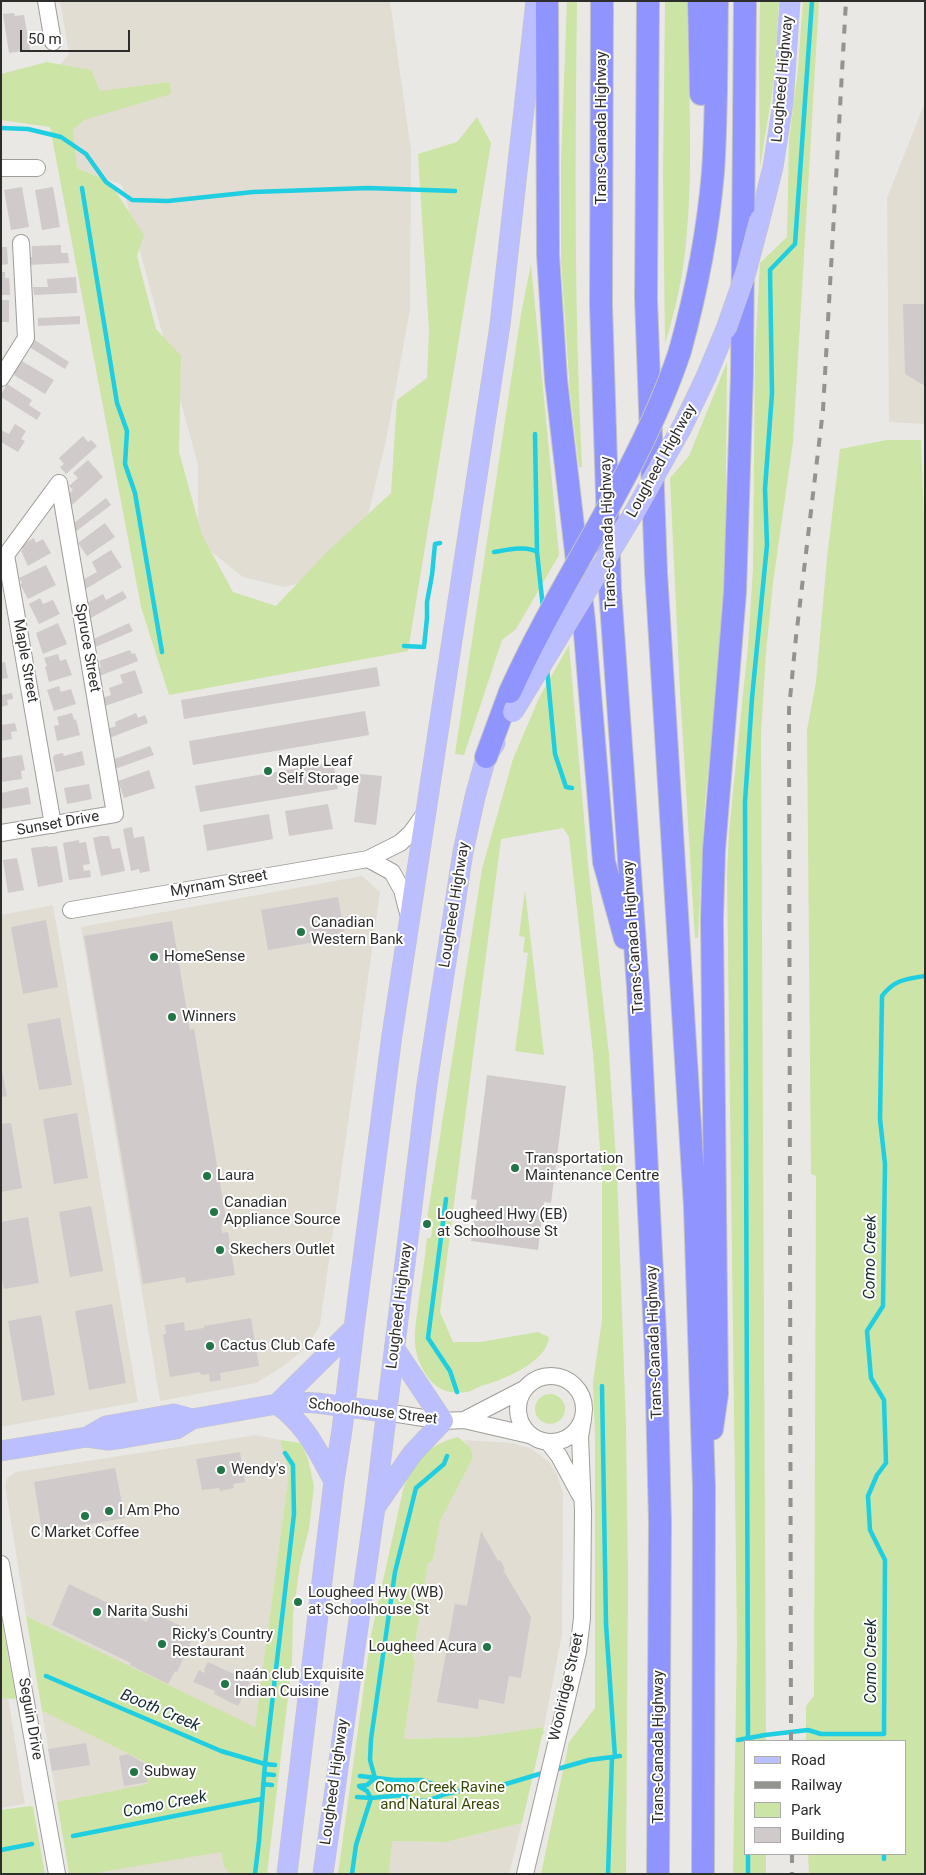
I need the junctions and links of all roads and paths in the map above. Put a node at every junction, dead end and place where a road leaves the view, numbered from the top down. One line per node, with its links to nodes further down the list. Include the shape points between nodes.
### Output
1 (46, 1): 10 (street)
2 (536, 1): 19 (main road, via 500,325)
3 (547, 1): 26 (highway, via 548,255 556,380 584,621 604,862)
4 (602, 1): 26 (highway, Trans-Canada Highway, via 601,305 610,569)
5 (648, 1): 40 (highway, via 646,298 654,523 695,1207)
6 (698, 1): 14 (highway, via 703,209)
7 (717, 1): 14 (highway, via 713,172)
8 (745, 1): 40 (highway, via 742,374 735,592 714,850 712,920 717,1394)
9 (790, 1): 17 (main road, Lougheed Highway, bridge, via 783,103 773,167 746,272 726,329 682,427 635,511)
10 (53, 42)
11 (1, 168): 12 (street)
12 (37, 168)
13 (21, 243): 15 (street, via 26,338)
14 (698, 270): 17 (highway, bridge, via 680,351 654,420 523,663)
15 (1, 378)
16 (59, 483): 20 (street, Spruce Street); 21 (street, Maple Street, via 6,555)
17 (512, 702): 18 (highway)
18 (486, 758): 28 (main road, Lougheed Highway, via 458,881 427,1084)
19 (426, 811): 23 (street, Myrnam Street, via 400,844); 25 (main road)
20 (115, 814): 21 (street, Sunset Drive)
21 (53, 825): 22 (street, Sunset Drive)
22 (1, 833)
23 (368, 859): 24 (street, Myrnam Street); 25 (street, via 392,872 402,890)
24 (71, 910)
25 (410, 917): 27 (main road)
26 (638, 987): 48 (highway, Trans-Canada Highway, via 660,1492)
27 (354, 1328): 30 (main road); 31 (main road)
28 (395, 1349): 32 (main road, Lougheed Highway); 35 (main road)
29 (524, 1389): 33 (street, Schoolhouse Street); 34 (street, via 544,1376 566,1379 582,1395); 36 (street, via 519,1398 518,1418)
30 (277, 1404): 31 (main road, Schoolhouse Street, via 317,1403); 38 (main road, Schoolhouse Street, via 192,1418 176,1429 108,1440 87,1436); 39 (main road, via 292,1414 307,1431)
31 (345, 1407): 32 (main road, Schoolhouse Street); 39 (main road)
32 (385, 1412): 35 (street, Schoolhouse Street); 42 (main road, Lougheed Highway)
33 (464, 1420): 35 (street, Schoolhouse Street); 36 (street, Schoolhouse Street)
34 (583, 1420): 37 (street, via 570,1437); 41 (street, Woolridge Street, via 580,1437)
35 (444, 1421): 42 (main road, via 412,1454)
36 (529, 1435): 37 (street)
37 (549, 1443): 41 (street, Woolridge Street)
38 (1, 1451)
39 (334, 1481): 45 (main road)
40 (704, 1488): 49 (highway)
41 (581, 1497): 47 (street, Woolridge Street, via 581,1631)
42 (375, 1508): 46 (main road, Lougheed Highway)
43 (1, 1564): 44 (street, Seguin Drive)
44 (57, 1874)
45 (287, 1874)
46 (323, 1874)
47 (525, 1874)
48 (658, 1874)
49 (703, 1874)

